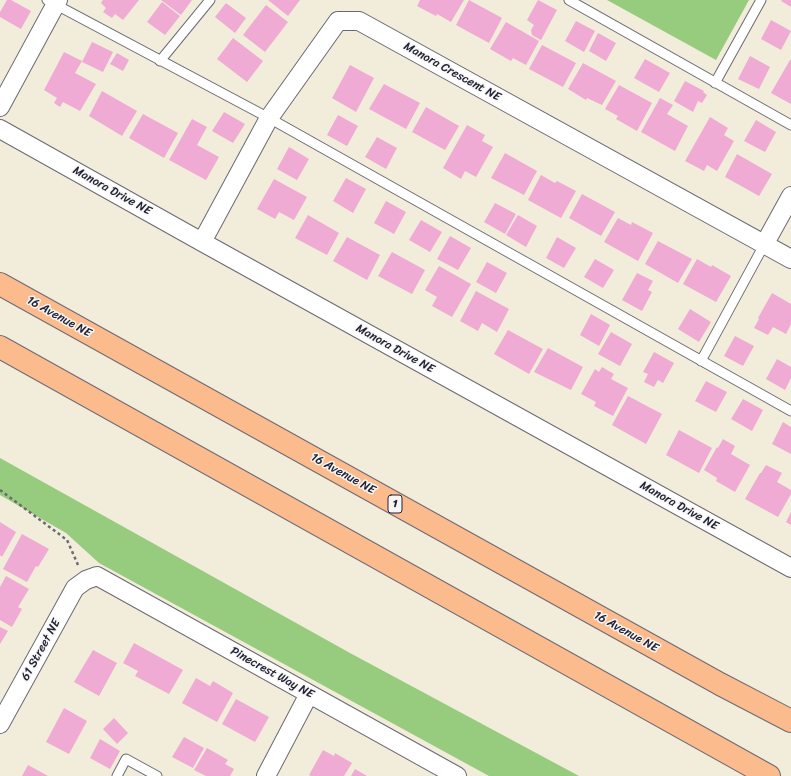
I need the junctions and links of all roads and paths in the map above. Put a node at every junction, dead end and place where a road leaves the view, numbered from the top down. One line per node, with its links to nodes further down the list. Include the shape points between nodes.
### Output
1 (210, 0): 5 (lane)
2 (569, 0): 6 (lane)
3 (761, 0): 6 (lane)
4 (53, 1): 5 (lane); 7 (street)
5 (160, 60): 8 (lane)
6 (715, 83): 9 (lane)
7 (0, 107)
8 (269, 118): 12 (street, Manora Crescent NE); 13 (street, Manora Crescent NE, via 338,22 359,21); 17 (lane)
9 (791, 125)
10 (0, 128): 12 (street, Manora Drive NE)
11 (791, 196): 13 (street)
12 (202, 242): 20 (street, Manora Drive NE)
13 (764, 245): 14 (street, Manora Crescent NE); 17 (lane)
14 (791, 260)
15 (0, 284): 23 (highway, 16 Avenue NE / 1)
16 (0, 347): 29 (highway)
17 (701, 361): 18 (lane)
18 (791, 410)
19 (0, 490): 21 (path, via 67,540)
20 (791, 568)
21 (86, 580): 22 (street, Pinecrest Way NE, via 97,576); 24 (street, 61 Street NE, via 75,588)
22 (309, 694): 27 (street); 28 (street, Pinecrest Way NE)
23 (791, 721)
24 (0, 724)
25 (117, 776): 26 (lane, via 126,759)
26 (157, 776)
27 (266, 776)
28 (457, 776)
29 (769, 776)

